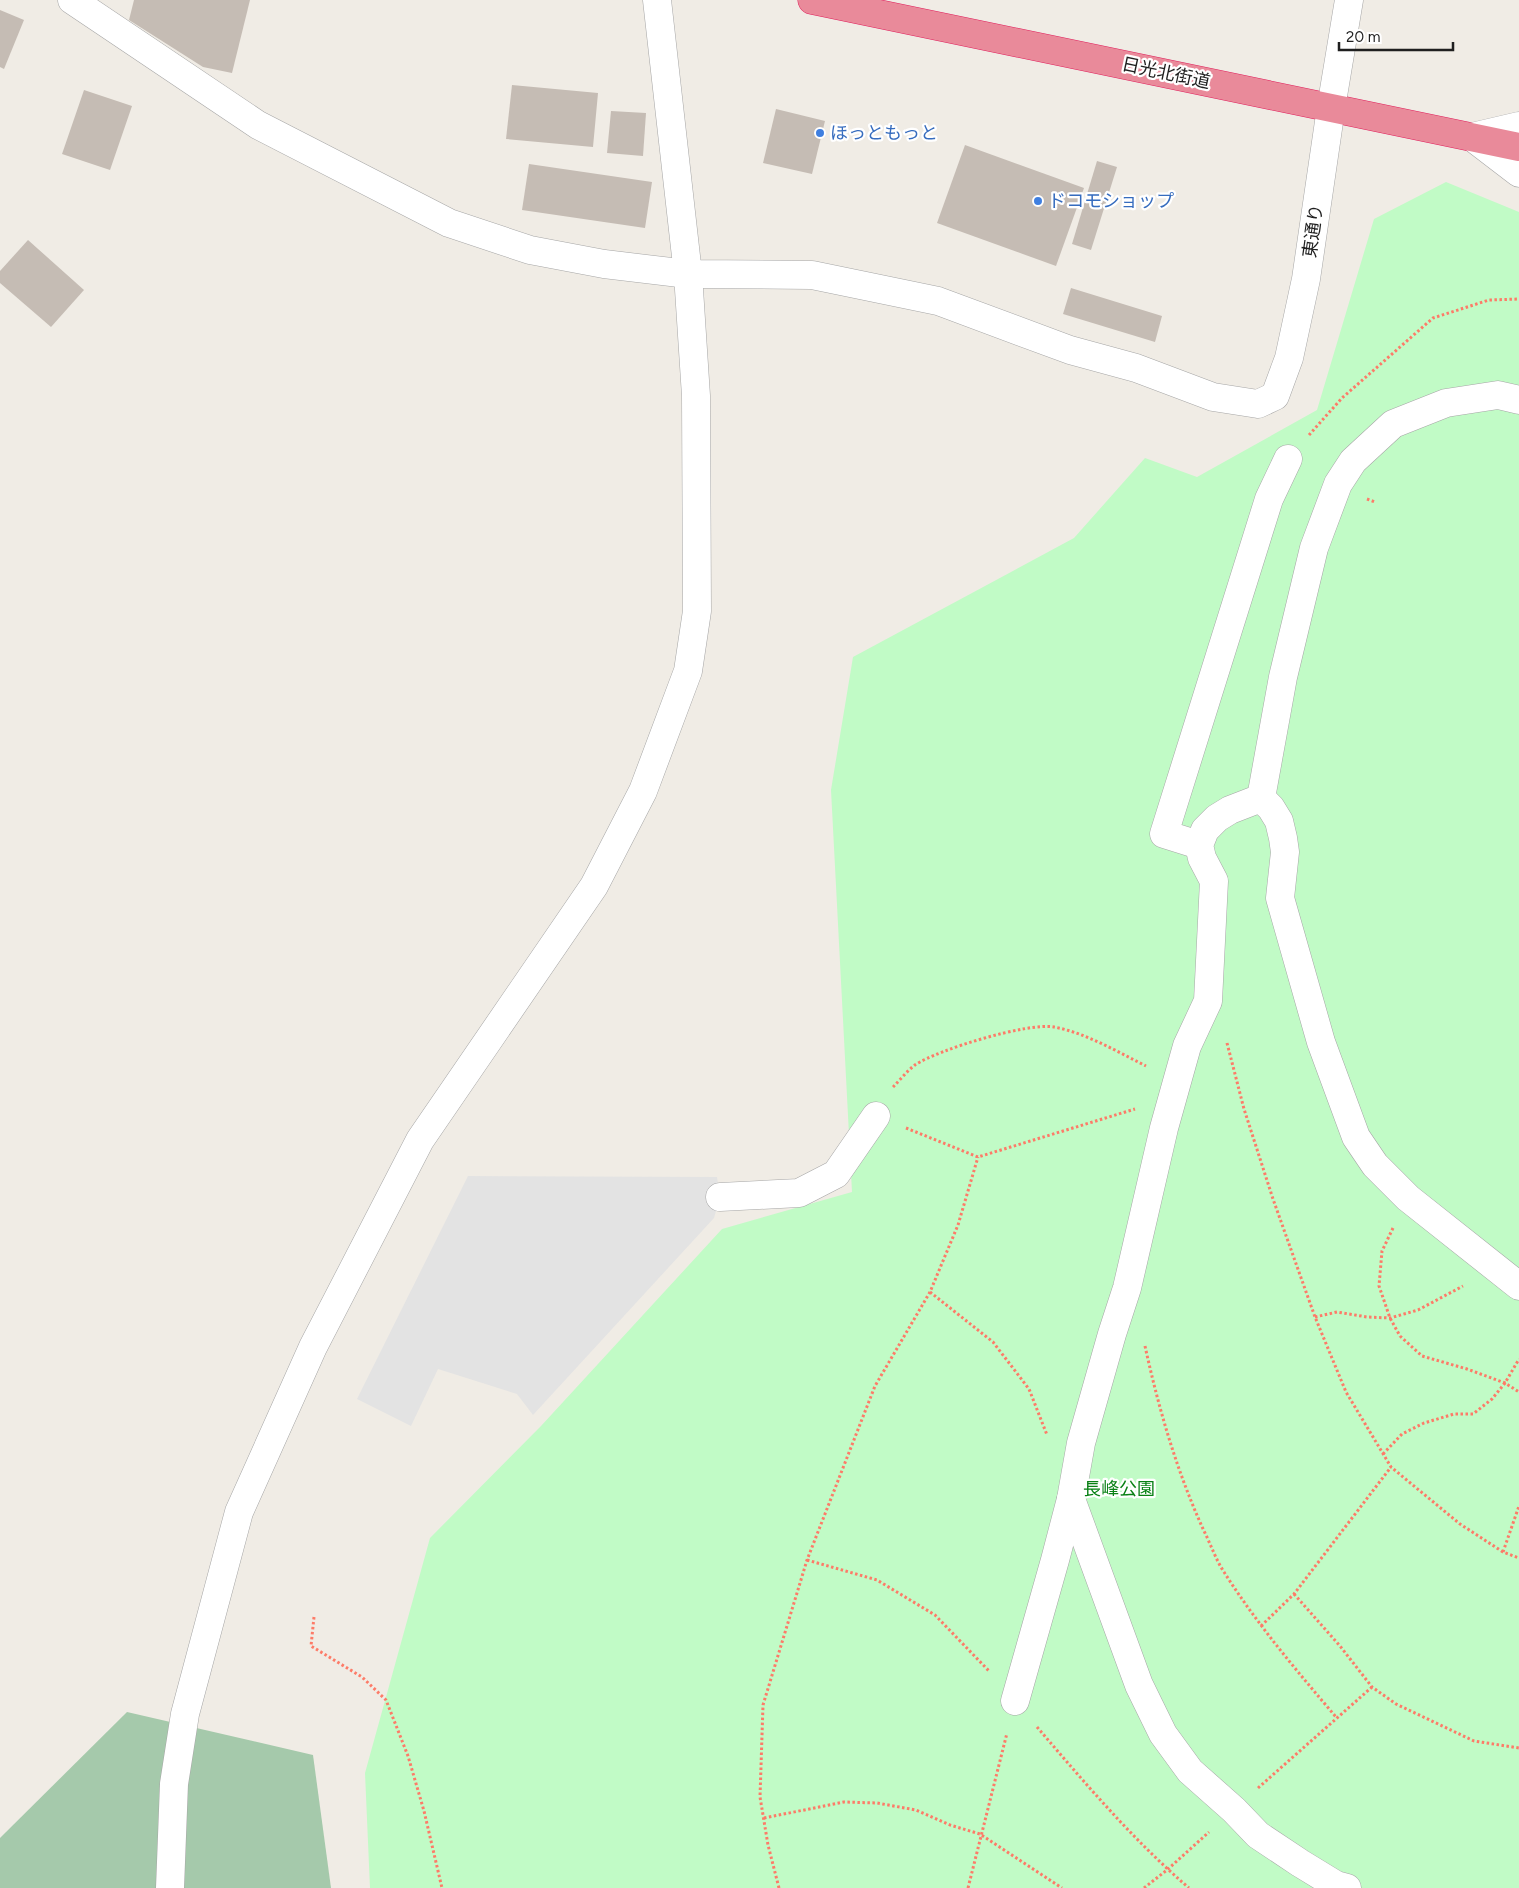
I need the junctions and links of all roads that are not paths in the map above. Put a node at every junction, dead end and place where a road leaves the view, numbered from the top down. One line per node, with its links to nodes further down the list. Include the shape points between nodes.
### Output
1 (72, 0): 10 (street, 東通り, via 258,125 449,223 530,250 604,264)
2 (657, 0): 10 (street)
3 (812, 0): 5 (highway, 日光北街道)
4 (1349, 0): 5 (street, 東通り)
5 (1331, 108): 7 (highway, 日光北街道); 10 (street, 東通り, via 1306,279 1289,358 1275,396 1258,404 1213,397 1136,368 1070,350 938,301 812,275)
6 (1519, 126): 7 (street)
7 (1472, 137): 8 (highway, 日光北街道); 9 (street)
8 (1519, 147)
9 (1519, 173)
10 (688, 274): 20 (street, via 696,396 698,611 688,671 643,791 594,886 420,1140 314,1347 239,1512 185,1714 174,1784)
11 (1519, 400): 13 (street, via 1498,395 1446,403 1393,424 1353,461 1338,484 1314,548 1283,677)
12 (1288, 459): 14 (street, via 1269,499 1164,834)
13 (1262, 798): 14 (street, via 1217,818 1205,830); 17 (street, via 1279,821 1285,852 1280,898 1321,1042 1356,1137 1374,1165 1408,1198)
14 (1199, 845): 18 (street, via 1214,881 1208,1001 1187,1046 1164,1128 1127,1288 1081,1443)
15 (876, 1116): 16 (street, via 836,1174 799,1193)
16 (720, 1197)
17 (1519, 1286)
18 (1071, 1499): 19 (street); 21 (street, via 1139,1685 1163,1734 1190,1771 1258,1835 1307,1868)
19 (1015, 1701)
20 (170, 1888)
21 (1347, 1888)

